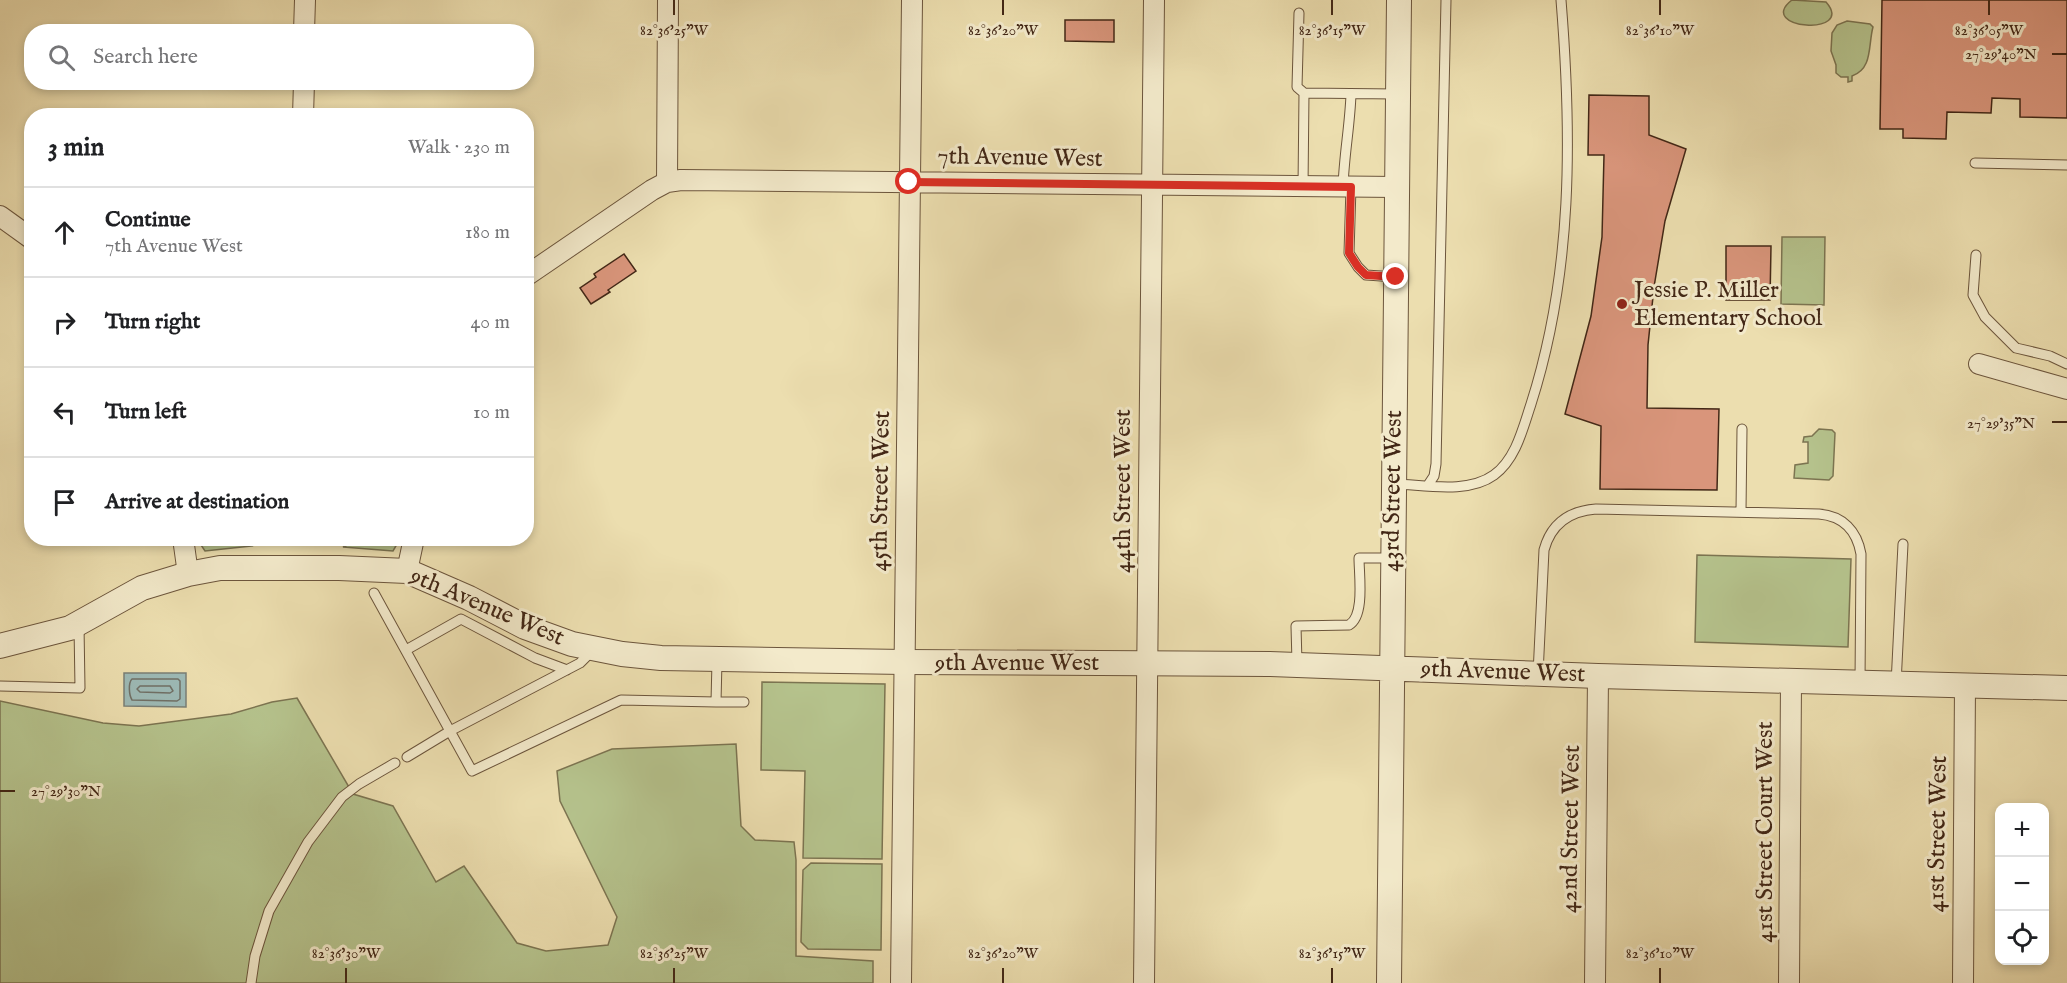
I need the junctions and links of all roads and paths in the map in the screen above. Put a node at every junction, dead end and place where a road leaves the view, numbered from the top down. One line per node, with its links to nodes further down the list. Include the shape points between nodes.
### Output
1 (304, 0): 9 (street)
2 (669, 0): 17 (street)
3 (912, 0): 18 (street, 45th Street West)
4 (1154, 0): 19 (street, 44th Street West)
5 (1400, 0): 13 (street, 43rd Street West)
6 (1446, 0): 33 (lane, via 1436,464)
7 (1561, 0): 33 (lane, via 1567,95 1566,228 1546,353 1522,429 1506,463 1494,475 1476,483)
8 (1299, 13): 11 (lane, via 1297,87)
9 (304, 24)
10 (304, 90): 14 (street)
11 (1304, 93): 12 (lane); 20 (lane)
12 (1351, 94): 13 (lane); 21 (lane, via 1344,161)
13 (1398, 94): 22 (street, 43rd Street West)
14 (303, 108)
15 (1976, 163): 16 (lane)
16 (2067, 165)
17 (667, 182): 18 (street, 7th Avenue West); 26 (street, 7th Avenue West)
18 (909, 182): 19 (street, 7th Avenue West); 47 (street, 45th Street West)
19 (1151, 185): 20 (street, 7th Avenue West); 48 (street, 44th Street West)
20 (1303, 187): 21 (street, 7th Avenue West)
21 (1347, 187): 22 (street, 7th Avenue West); 27 (lane, via 1349,253 1366,275)
22 (1397, 188): 27 (street, 43rd Street West)
23 (0, 216): 24 (street)
24 (24, 233)
25 (1976, 255): 29 (lane, via 1973,295 1985,317 2016,348)
26 (534, 270)
27 (1396, 277): 32 (street, 43rd Street West)
28 (1979, 364): 30 (street)
29 (2067, 364)
30 (2067, 389)
31 (1742, 429): 34 (lane)
32 (1394, 484): 33 (lane); 38 (street, 43rd Street West)
33 (1428, 485)
34 (1741, 512): 52 (lane, via 1596,509 1576,512 1562,521 1549,535 1544,550); 55 (lane, via 1829,515 1855,534 1862,554)
35 (1903, 544): 56 (lane)
36 (184, 546): 40 (street)
37 (412, 546): 39 (street)
38 (1393, 558): 49 (lane, via 1359,558 1359,612 1353,622 1296,626); 50 (street, 43rd Street West)
39 (407, 571): 40 (street, 9th Avenue West, via 220,568); 44 (street, 9th Avenue West, via 525,627)
40 (188, 574): 42 (street, 9th Avenue West, via 142,588)
41 (374, 593): 45 (lane)
42 (79, 623): 43 (street, 9th Avenue West); 57 (lane, via 80,688)
43 (0, 646)
44 (594, 649): 46 (street, 9th Avenue West, via 641,656); 51 (lane)
45 (406, 650): 51 (lane, via 461,619 535,658); 62 (lane)
46 (717, 659): 47 (street, 9th Avenue West); 60 (lane)
47 (904, 662): 48 (street, 9th Avenue West); 66 (street, 45th Street West)
48 (1147, 664): 49 (street, 9th Avenue West); 67 (street, 44th Street West)
49 (1297, 665): 50 (street, 9th Avenue West)
50 (1391, 668): 52 (street, 9th Avenue West); 68 (street, 43rd Street West)
51 (567, 669): 62 (lane)
52 (1539, 674): 53 (street, 9th Avenue West)
53 (1598, 676): 54 (street, 9th Avenue West); 69 (street, 42nd Street West)
54 (1791, 681): 55 (street, 9th Avenue West); 70 (street, 41st Street Court West)
55 (1860, 682): 56 (street, 9th Avenue West)
56 (1896, 684): 58 (street, 9th Avenue West)
57 (0, 686)
58 (1965, 686): 59 (street, 9th Avenue West); 71 (street, 41st Street West)
59 (2067, 688)
60 (716, 702): 61 (lane); 62 (lane, via 621,700 472,771)
61 (744, 702)
62 (450, 730): 63 (lane)
63 (407, 757)
64 (395, 764): 65 (lane, via 342,797 308,842 269,911)
65 (251, 983)
66 (902, 983)
67 (1144, 983)
68 (1389, 983)
69 (1595, 983)
70 (1789, 983)
71 (1963, 983)

